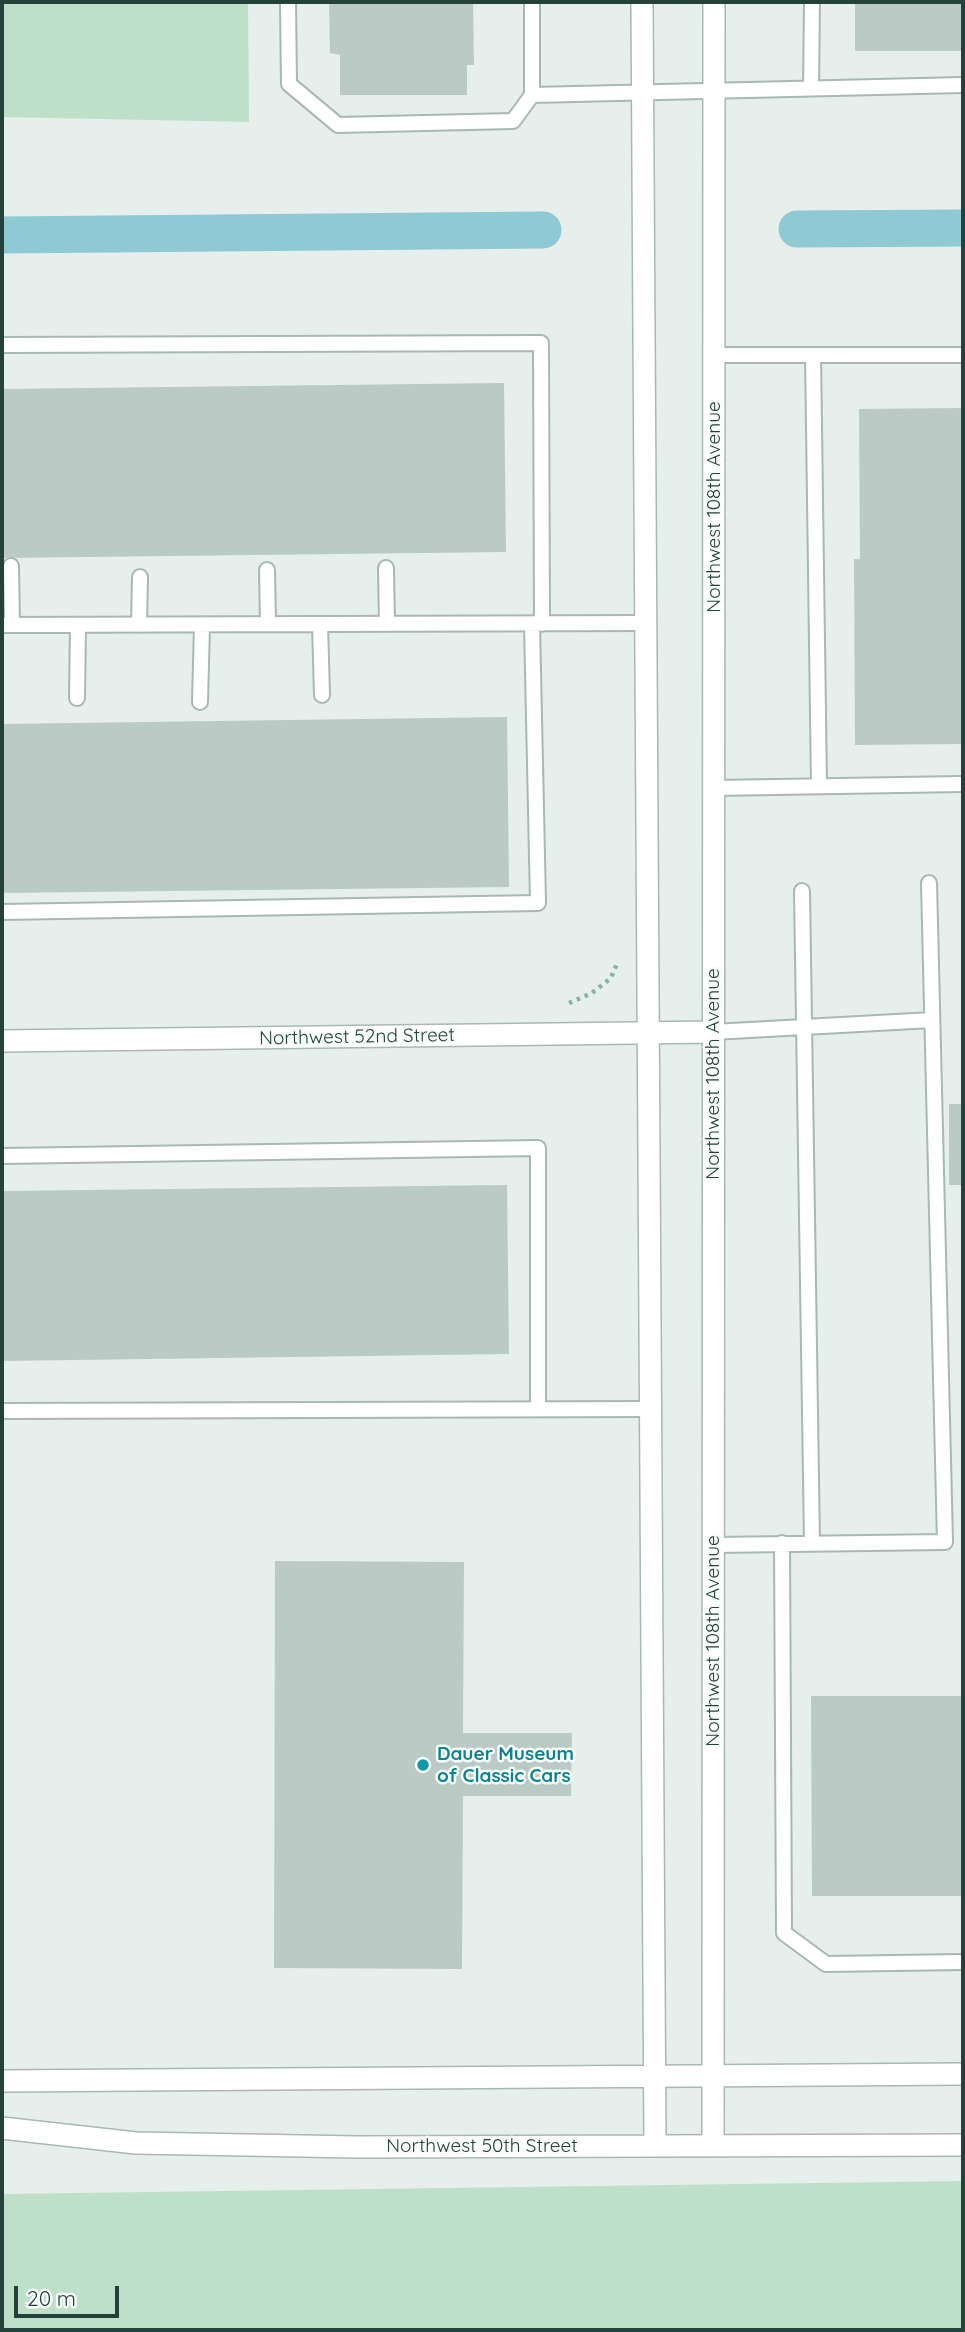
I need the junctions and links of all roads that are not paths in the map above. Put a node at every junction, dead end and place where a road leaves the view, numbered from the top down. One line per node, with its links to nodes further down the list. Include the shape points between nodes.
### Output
1 (288, 2): 9 (lane, via 289,84 338,125 513,121)
2 (531, 2): 9 (lane)
3 (642, 2): 10 (street)
4 (714, 2): 8 (street, Northwest 108th Avenue)
5 (812, 2): 7 (lane)
6 (963, 85): 7 (lane)
7 (811, 88): 8 (lane)
8 (715, 92): 10 (lane); 12 (street, Northwest 108th Avenue)
9 (532, 95): 10 (lane)
10 (643, 95): 19 (street)
11 (2, 345): 23 (lane, via 541,343)
12 (714, 355): 13 (lane); 33 (street, Northwest 108th Avenue)
13 (813, 355): 14 (lane); 32 (lane)
14 (963, 355)
15 (11, 566): 24 (lane)
16 (386, 568): 22 (lane)
17 (267, 570): 20 (lane)
18 (140, 577): 26 (lane)
19 (645, 623): 23 (lane); 40 (street)
20 (268, 624): 21 (lane); 27 (lane)
21 (320, 624): 22 (lane); 28 (lane)
22 (387, 624): 23 (lane)
23 (537, 624): 36 (lane, via 538,903)
24 (7, 625): 25 (lane)
25 (78, 625): 26 (lane); 29 (lane)
26 (139, 625): 27 (lane)
27 (202, 625): 30 (lane)
28 (322, 695)
29 (77, 698)
30 (200, 702)
31 (963, 784): 32 (lane)
32 (819, 786): 33 (lane)
33 (713, 788): 39 (street, Northwest 108th Avenue)
34 (929, 883): 37 (lane)
35 (802, 891): 38 (lane)
36 (2, 912)
37 (932, 1020): 38 (lane); 47 (lane, via 945,1542)
38 (804, 1027): 39 (lane); 47 (lane)
39 (713, 1032): 40 (street, Northwest 52nd Street); 48 (street, Northwest 108th Avenue)
40 (646, 1034): 41 (street, Northwest 52nd Street); 44 (street)
41 (2, 1041)
42 (2, 1156): 43 (lane, via 538,1148)
43 (538, 1409): 44 (lane); 45 (lane)
44 (649, 1409): 52 (street)
45 (2, 1410)
46 (782, 1543): 47 (lane); 48 (lane); 49 (lane, via 784,1933 826,1964)
47 (813, 1543)
48 (713, 1545): 51 (street, Northwest 108th Avenue)
49 (963, 1962)
50 (963, 2074): 51 (street)
51 (712, 2075): 52 (street); 57 (street, Northwest 108th Avenue)
52 (653, 2076): 53 (street); 55 (street)
53 (2, 2081)
54 (2, 2128): 55 (street, Northwest 50th Street, via 136,2143)
55 (655, 2145): 57 (street, Northwest 50th Street)
56 (963, 2145): 57 (street, Northwest 50th Street)
57 (713, 2146)

